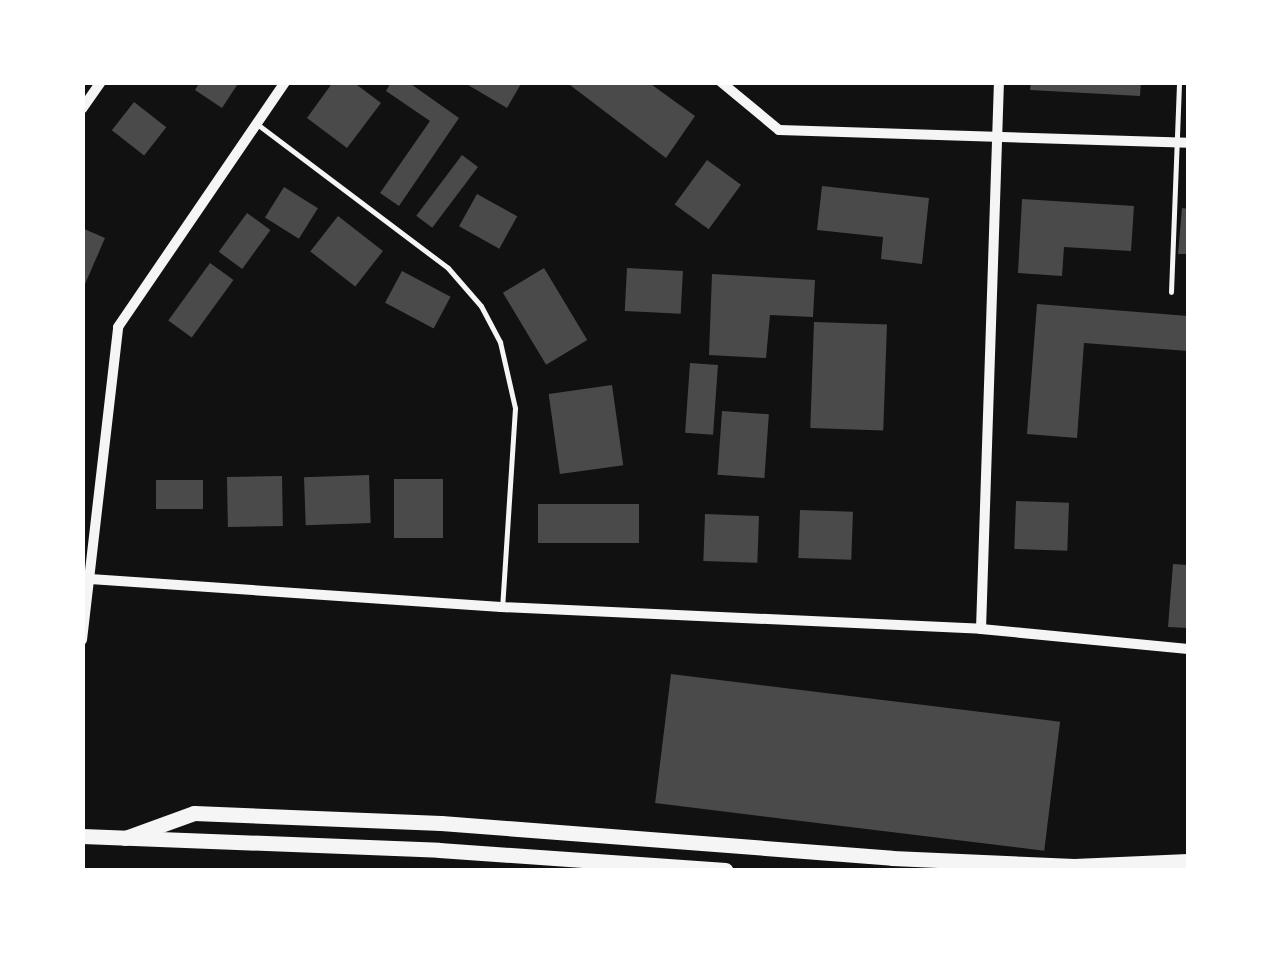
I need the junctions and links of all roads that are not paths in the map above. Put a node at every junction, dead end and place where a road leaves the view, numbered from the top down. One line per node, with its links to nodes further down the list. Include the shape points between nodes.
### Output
1 (101, 82): 6 (street)
2 (286, 82): 7 (street)
3 (722, 82): 8 (street, via 779,130)
4 (1000, 82): 8 (street)
5 (1179, 82): 9 (lane)
6 (82, 110)
7 (257, 124): 11 (street, via 118,327); 12 (lane, via 448,268 481,306 500,342 515,408)
8 (1000, 137): 9 (street); 13 (street)
9 (1183, 143): 10 (lane)
10 (1171, 292)
11 (90, 579): 12 (street); 14 (street)
12 (502, 608): 13 (street)
13 (981, 628): 15 (street)
14 (82, 640)
15 (1188, 648)
16 (82, 836): 17 (main road)
17 (125, 838): 18 (main road, via 194,813 441,823 892,858 1074,866); 19 (main road)
18 (1188, 861)
19 (725, 870)

